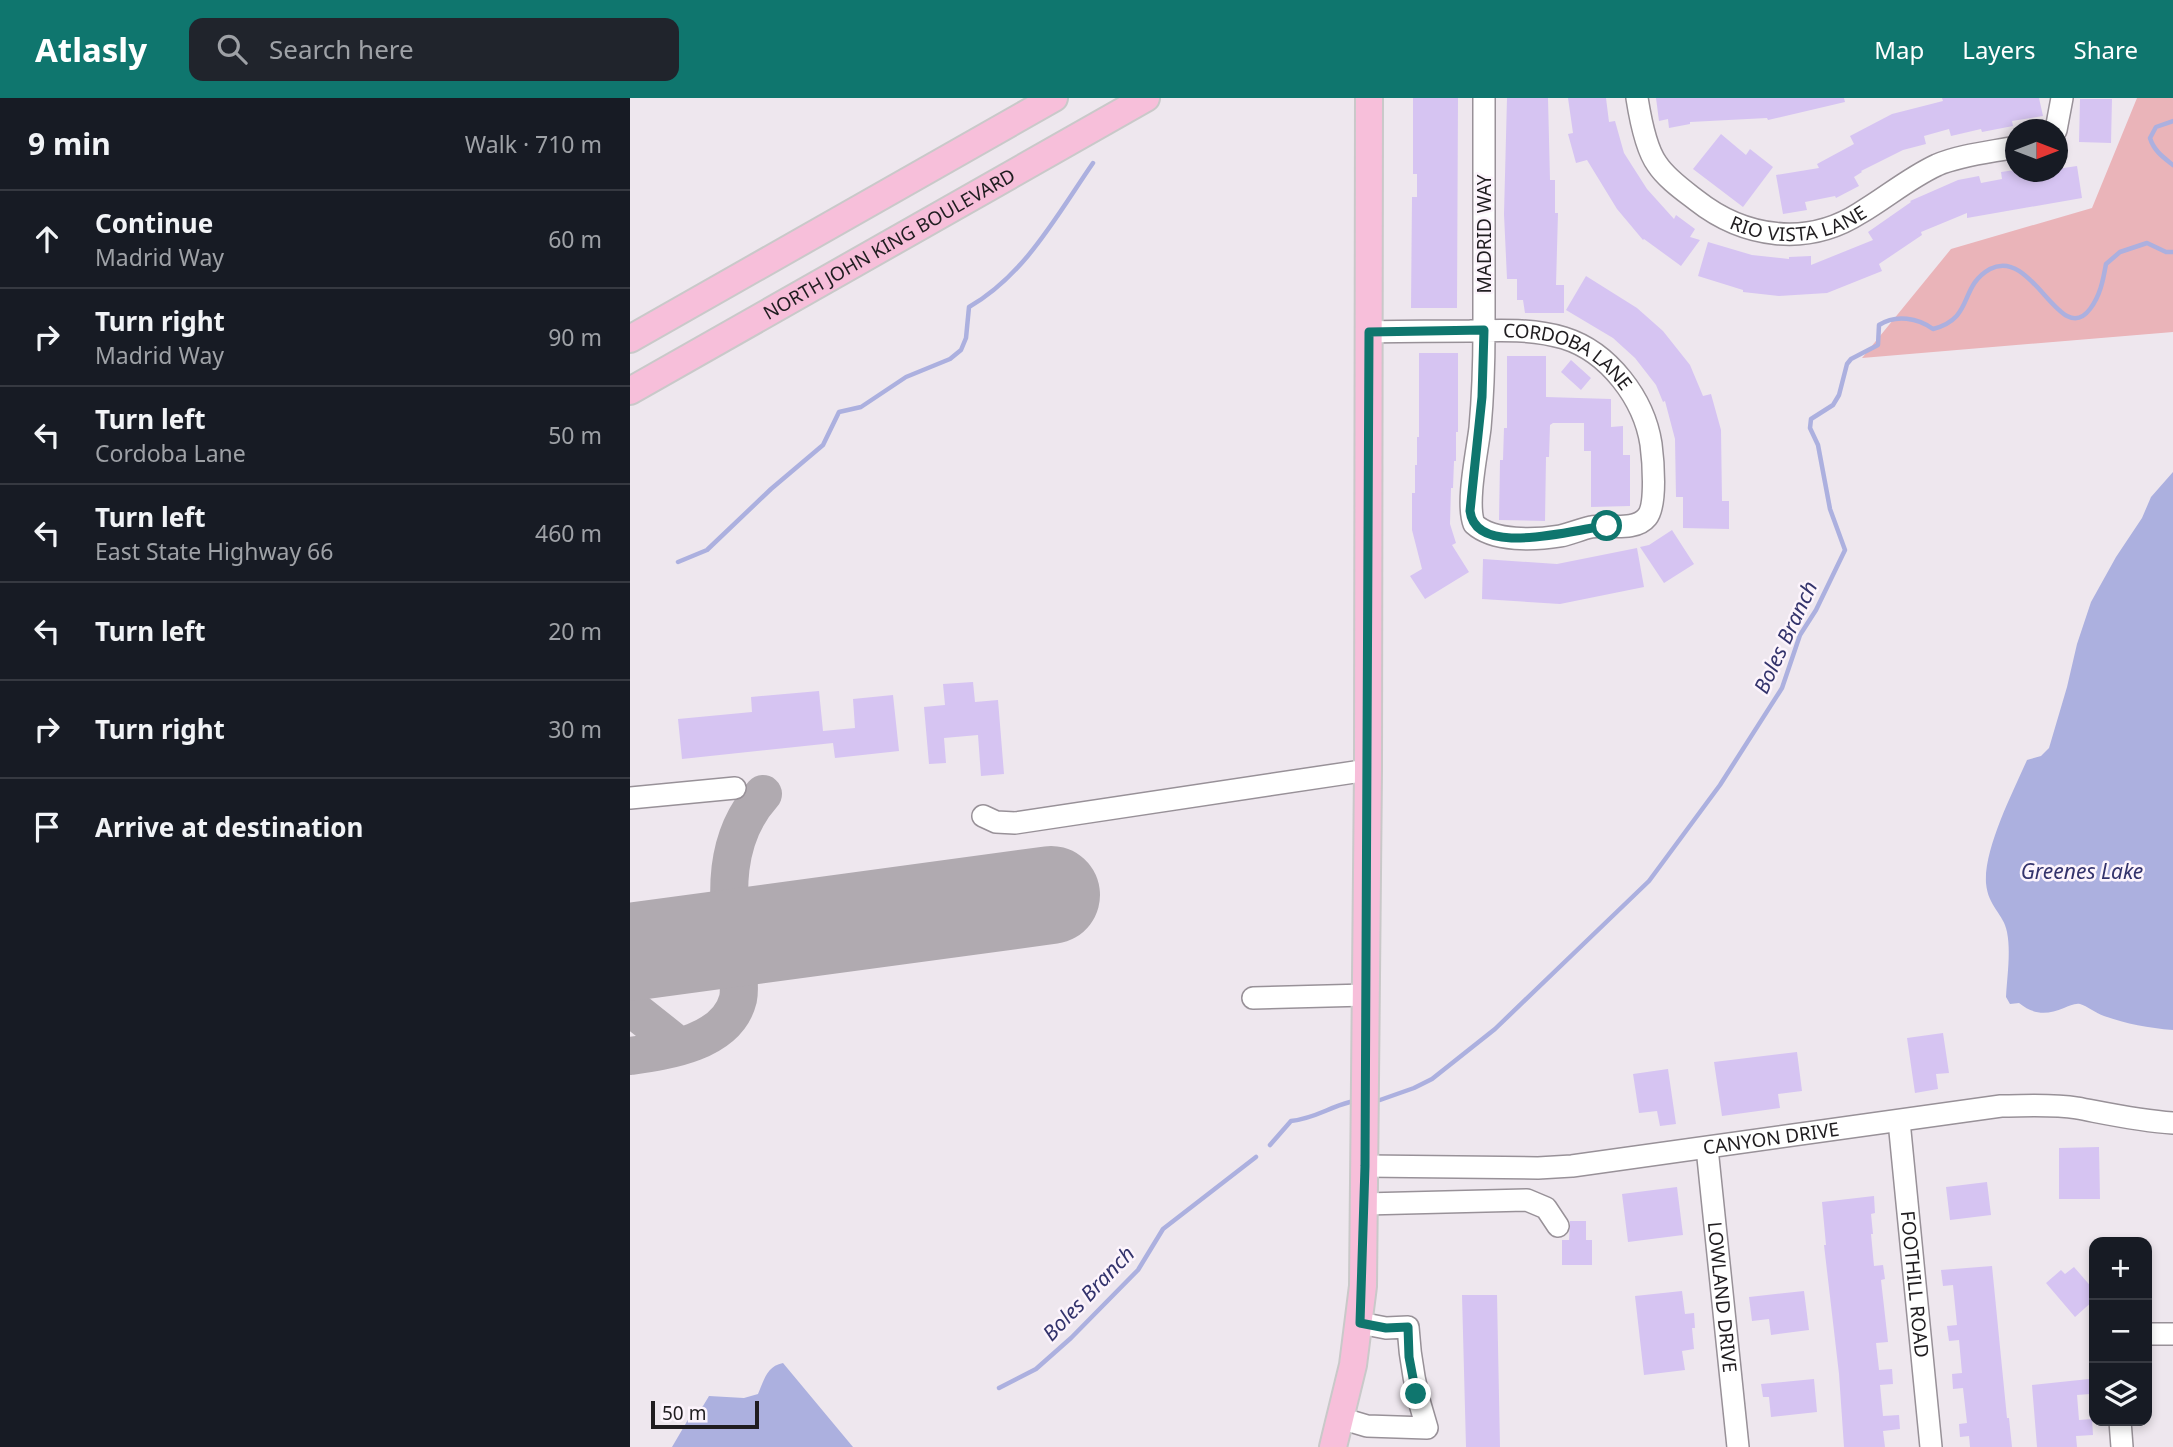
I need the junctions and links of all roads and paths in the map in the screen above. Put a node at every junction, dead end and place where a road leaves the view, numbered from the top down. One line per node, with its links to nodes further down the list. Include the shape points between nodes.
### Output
1 (1054, 98): 11 (main road)
2 (1146, 98): 12 (main road, NORTH JOHN KING BOULEVARD)
3 (1369, 98): 10 (main road)
4 (1484, 98): 9 (street, MADRID WAY)
5 (1637, 98): 8 (street, RIO VISTA LANE, via 1656,163 1714,214 1758,233 1800,234 1836,225 1941,163)
6 (2062, 98): 7 (street)
7 (2058, 119)
8 (2005, 149)
9 (1484, 330): 10 (street, CORDOBA LANE); 13 (street, CORDOBA LANE, via 1565,338 1594,353 1625,383 1650,438 1652,501); 13 (street, MADRID WAY, via 1470,511 1474,524 1491,535 1536,538 1592,527 1629,526)
10 (1369, 332): 14 (main road)
11 (630, 339)
12 (630, 391)
13 (1647, 517)
14 (1368, 770): 17 (street, via 1015,823); 18 (main road)
15 (735, 789): 16 (street)
16 (630, 798)
17 (983, 816)
18 (1366, 995): 19 (street); 23 (main road)
19 (1253, 998)
20 (1899, 1121): 21 (street, CANYON DRIVE, via 2050,1105); 22 (street, CANYON DRIVE); 33 (street, FOOTHILL ROAD)
21 (2173, 1123)
22 (1707, 1148): 23 (street, CANYON DRIVE, via 1538,1168); 32 (street, LOWLAND DRIVE)
23 (1365, 1166): 24 (main road)
24 (1365, 1204): 25 (street, via 1527,1200 1546,1208); 26 (main road)
25 (1558, 1226)
26 (1360, 1323): 29 (main road); 29 (street, via 1408,1327 1409,1357 1427,1428 1367,1426)
27 (2152, 1334): 28 (street)
28 (2173, 1334)
29 (1340, 1418): 31 (main road)
30 (2120, 1426): 34 (street)
31 (1333, 1447)
32 (1738, 1447)
33 (1931, 1447)
34 (2122, 1447)

